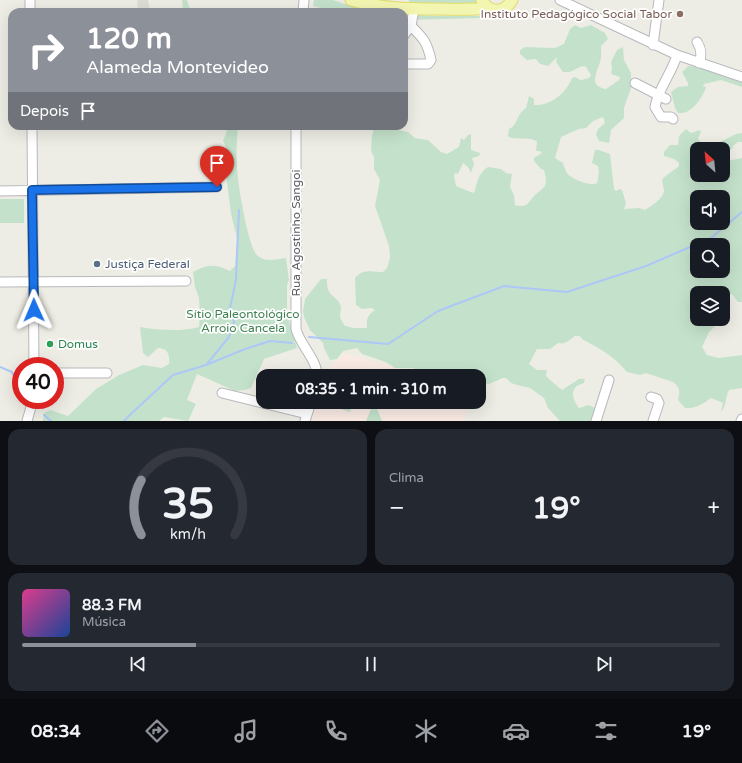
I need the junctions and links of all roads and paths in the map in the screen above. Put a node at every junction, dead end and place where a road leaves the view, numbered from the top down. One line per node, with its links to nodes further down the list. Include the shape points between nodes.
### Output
1 (351, 0): 6 (main road, via 376,6)
2 (512, 0): 5 (main road, via 503,10 496,11)
3 (560, 0): 12 (street)
4 (659, 0): 12 (street)
5 (485, 4): 8 (main road, via 475,9)
6 (401, 8)
7 (408, 9): 8 (main road)
8 (414, 9): 9 (street)
9 (411, 26): 10 (street); 15 (street, via 425,40 431,60 428,64)
10 (408, 30)
11 (697, 42): 14 (street, via 701,47)
12 (653, 45): 13 (street)
13 (677, 55): 14 (street); 18 (street)
14 (699, 63): 16 (street)
15 (408, 64)
16 (742, 77)
17 (635, 83): 18 (street)
18 (662, 97): 19 (street, via 655,107 657,112 661,117)
19 (673, 119)
20 (32, 130): 23 (street)
21 (296, 130): 29 (street, Rua Agostinho Sangoi, via 296,329 299,340)
22 (217, 187): 23 (street)
23 (32, 190): 24 (street); 27 (street)
24 (0, 191)
25 (186, 281): 27 (street)
26 (0, 282): 27 (street)
27 (33, 282): 28 (street)
28 (34, 357)
29 (316, 369)
30 (107, 373): 31 (street)
31 (64, 374)
32 (609, 380): 38 (street)
33 (222, 393): 36 (street)
34 (651, 397): 39 (street, via 659,403)
35 (30, 409): 37 (street)
36 (306, 418)
37 (27, 421)
38 (596, 421)
39 (653, 421)

